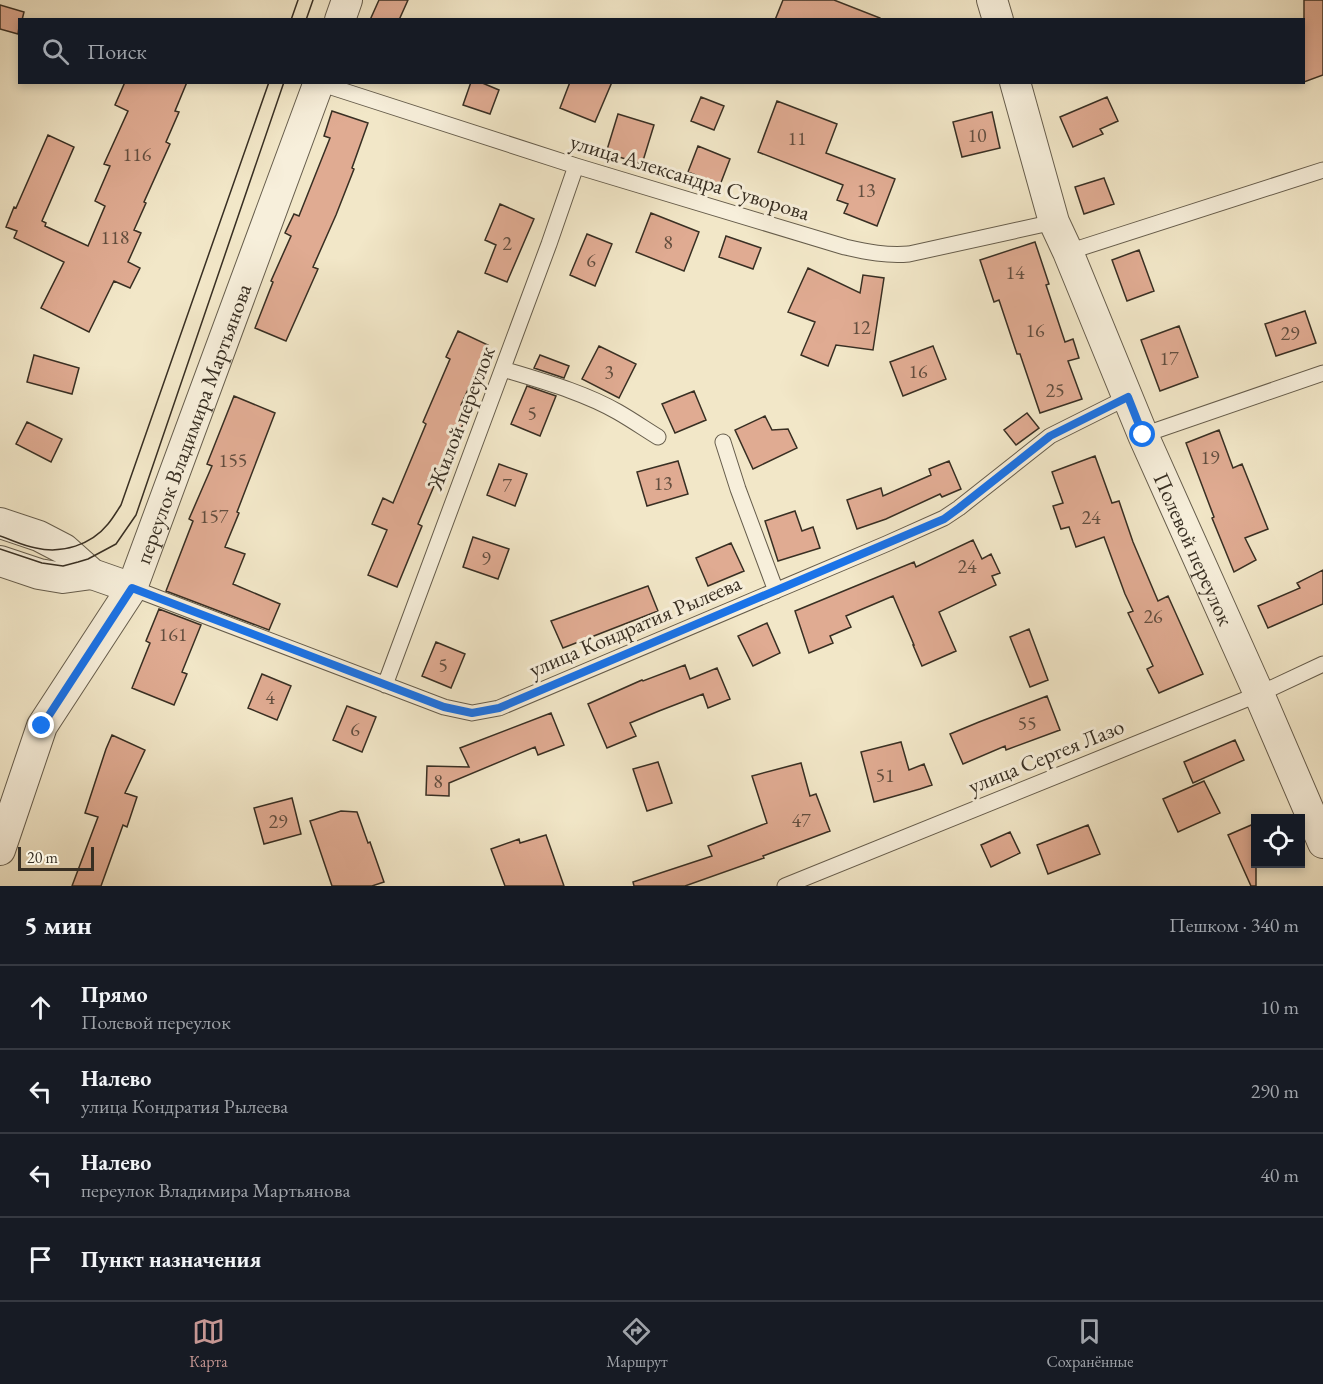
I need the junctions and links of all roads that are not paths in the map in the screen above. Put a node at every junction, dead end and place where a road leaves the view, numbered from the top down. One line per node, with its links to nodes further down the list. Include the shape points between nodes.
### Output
1 (347, 0): 3 (street)
2 (992, 0): 4 (street)
3 (341, 18)
4 (997, 18)
5 (319, 84): 21 (street, переулок Владимира Мартьянова)
6 (322, 84): 8 (lane, улица Александра Суворова)
7 (1016, 84): 10 (street, Полевой переулок)
8 (576, 166): 10 (lane, улица Александра Суворова, via 845,247 894,256); 12 (lane, Жилой переулок)
9 (1323, 170): 11 (lane)
10 (1054, 222): 11 (street, Полевой переулок)
11 (1068, 252): 14 (street, Полевой переулок)
12 (503, 369): 16 (lane, via 598,402); 24 (lane, Жилой переулок)
13 (1323, 373): 15 (lane)
14 (1128, 397): 15 (street, Полевой переулок); 22 (lane, улица Кондратия Рылеева, via 1050,436 944,519)
15 (1143, 435): 25 (street, Полевой переулок)
16 (658, 437)
17 (723, 442): 22 (lane)
18 (0, 523): 20 (street, via 64,549)
19 (0, 561): 20 (street, via 63,578)
20 (92, 574): 21 (street)
21 (132, 588): 24 (lane, улица Кондратия Рылеева); 27 (street, переулок Владимира Мартьянова, via 42,726)
22 (776, 591): 24 (lane, улица Кондратия Рылеева, via 499,708 472,713)
23 (1323, 664): 25 (lane, улица Сергея Лазо)
24 (385, 685)
25 (1259, 694): 26 (street, Полевой переулок); 28 (lane, улица Сергея Лазо)
26 (1323, 843)
27 (0, 850)
28 (785, 886)

